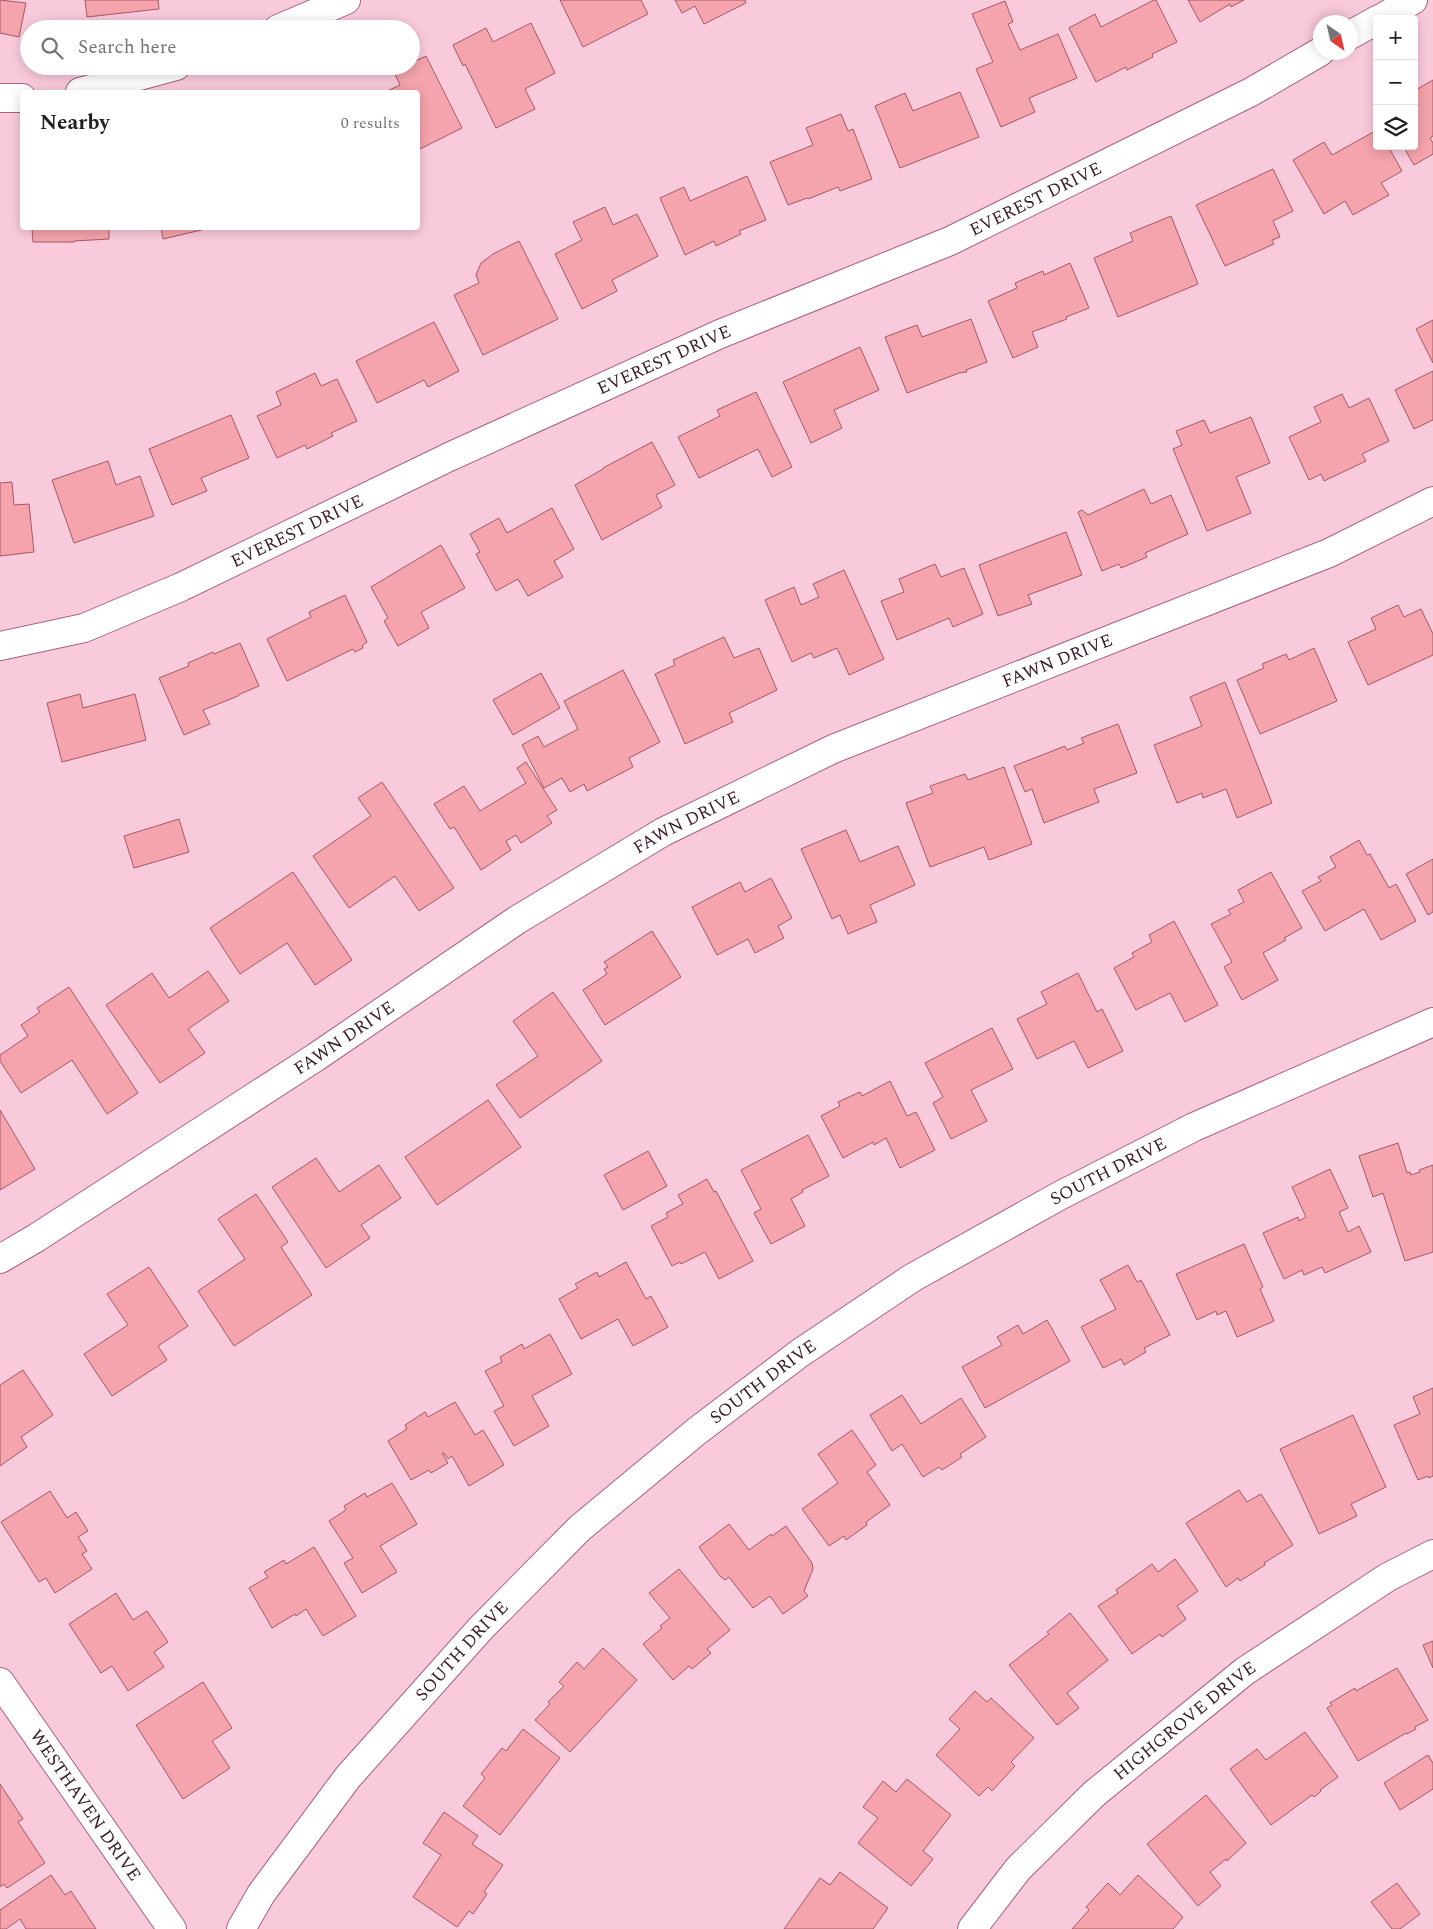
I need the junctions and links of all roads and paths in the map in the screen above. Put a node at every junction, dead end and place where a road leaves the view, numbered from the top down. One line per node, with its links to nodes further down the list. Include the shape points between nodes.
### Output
1 (346, 0): 4 (street)
2 (1413, 0): 3 (street)
3 (1387, 15)
4 (299, 20)
5 (1373, 23): 6 (street)
6 (1358, 31)
7 (1313, 56): 13 (street, EVEREST DRIVE, via 1251,92 950,241 720,334 449,457 181,587 84,628)
8 (143, 75): 9 (street)
9 (87, 90)
10 (0, 98): 11 (street)
11 (20, 98)
12 (1433, 501): 15 (street, FAWN DRIVE, via 1329,553 833,749 663,832 517,920 316,1057)
13 (0, 646)
14 (1433, 1022): 19 (street, SOUTH DRIVE, via 1194,1128 1061,1195 904,1283 800,1353 697,1431 580,1528 481,1628 348,1777 261,1894)
15 (0, 1258)
16 (1433, 1554): 20 (street, HIGHGROVE DRIVE, via 1388,1577 1246,1671 1102,1788 1018,1869)
17 (0, 1682): 18 (street, WESTHAVEN DRIVE)
18 (172, 1929)
19 (241, 1929)
20 (972, 1929)

